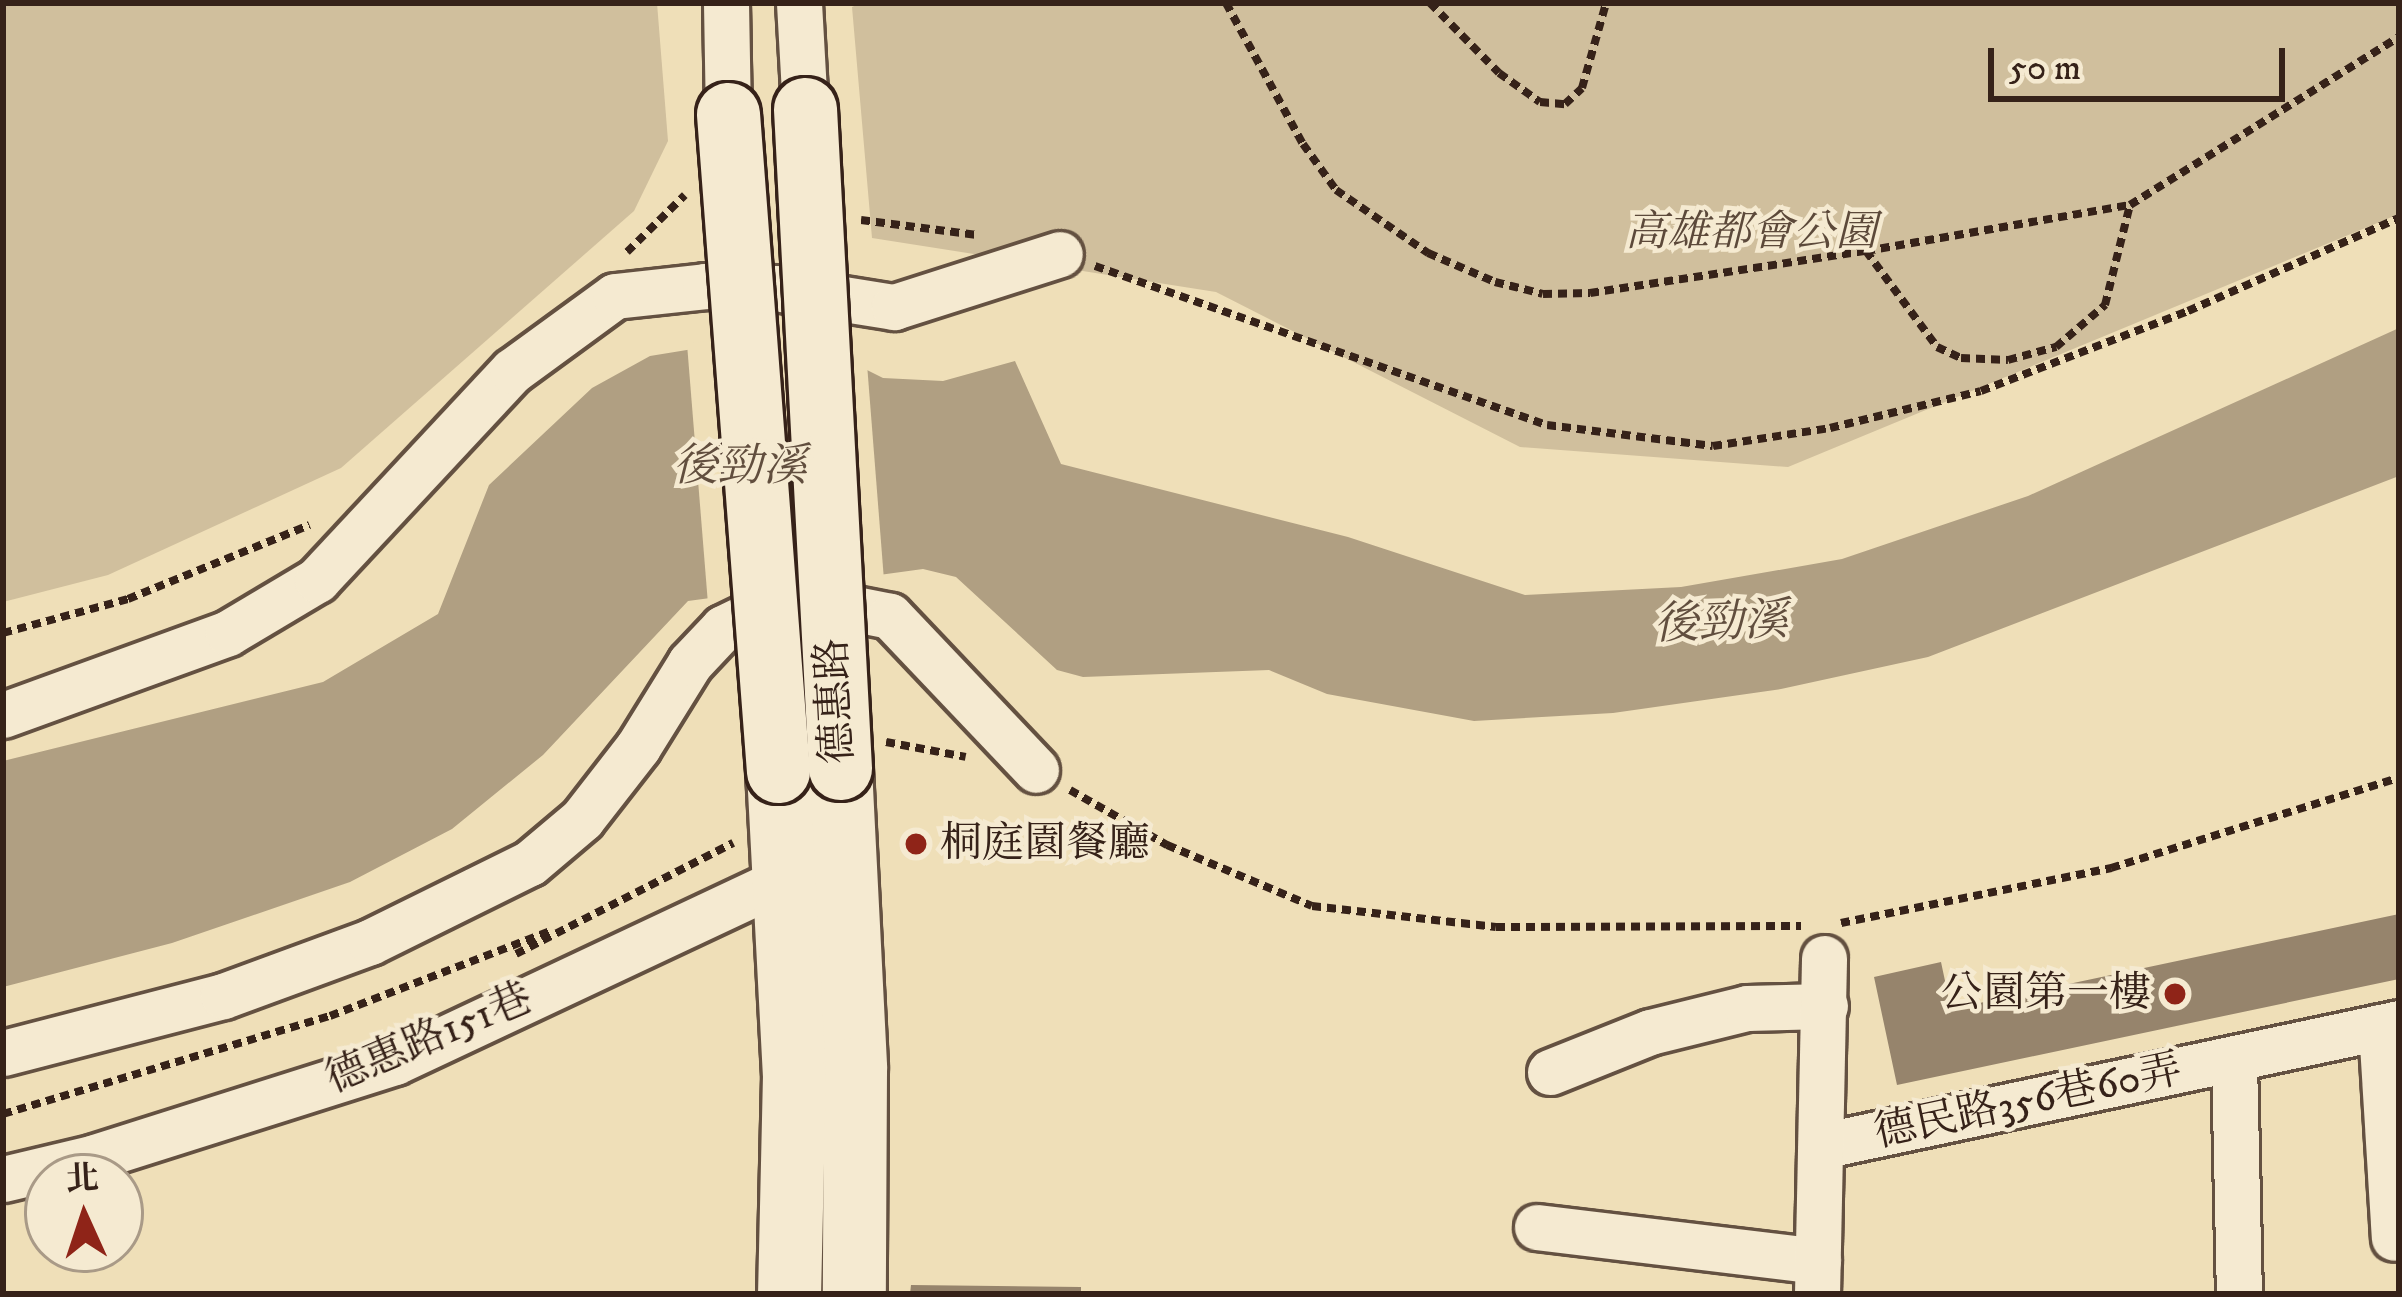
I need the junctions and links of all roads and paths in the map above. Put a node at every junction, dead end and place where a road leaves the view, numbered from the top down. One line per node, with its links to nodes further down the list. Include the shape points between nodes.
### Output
1 (726, 3): 8 (street)
2 (799, 3): 7 (street)
3 (1226, 3): 14 (path, via 1336,190 1428,253 1495,282 1543,294 1590,292)
4 (1430, 3): 5 (path, via 1499,73 1540,102 1565,104 1582,88)
5 (1606, 3)
6 (2399, 37): 10 (path)
7 (805, 110): 20 (street, 德惠路, bridge)
8 (728, 114): 23 (street, 德惠路, bridge)
9 (686, 194): 16 (path)
10 (2130, 205): 14 (path); 14 (path, via 2105,305 2056,347 2008,360 1961,358 1937,347)
11 (847, 218): 13 (path)
12 (2399, 218): 15 (path, via 1982,391 1712,446 1547,425)
13 (980, 235)
14 (1866, 251)
15 (1060, 254): 19 (street, via 894,307 775,288 615,296 512,371 317,580 228,633)
16 (621, 257)
17 (320, 520): 18 (path, via 128,599)
18 (3, 634)
19 (3, 716)
20 (856, 754): 21 (path); 24 (street, 德惠路)
21 (1036, 770): 26 (path, via 1167,844 1312,906 1496,927); 30 (street, via 890,616 820,602 752,614 723,628 690,663 582,818 530,863 370,942 224,996)
22 (2399, 778): 26 (path, via 2111,868)
23 (780, 824): 24 (street, 德惠路151巷); 25 (path); 35 (street, 德惠路151巷, via 394,1062); 39 (street, 德惠路, via 794,1075)
24 (844, 877): 40 (street, 德惠路, via 855,1070)
25 (595, 914): 27 (path); 33 (path, via 330,1016)
26 (1826, 942): 28 (street)
27 (500, 963)
28 (1825, 1006): 32 (street, via 1747,1007 1650,1032); 34 (street)
29 (2390, 1025): 31 (street, 德民路356巷60弄); 37 (street)
30 (3, 1053)
31 (2234, 1058): 34 (street, 德民路356巷60弄); 41 (street, 德民路356巷60弄)
32 (1550, 1072)
33 (3, 1114)
34 (1821, 1145): 38 (street)
35 (3, 1179)
36 (1537, 1227): 38 (street)
37 (2394, 1238)
38 (1818, 1278)
39 (789, 1294)
40 (854, 1294)
41 (2239, 1294)

